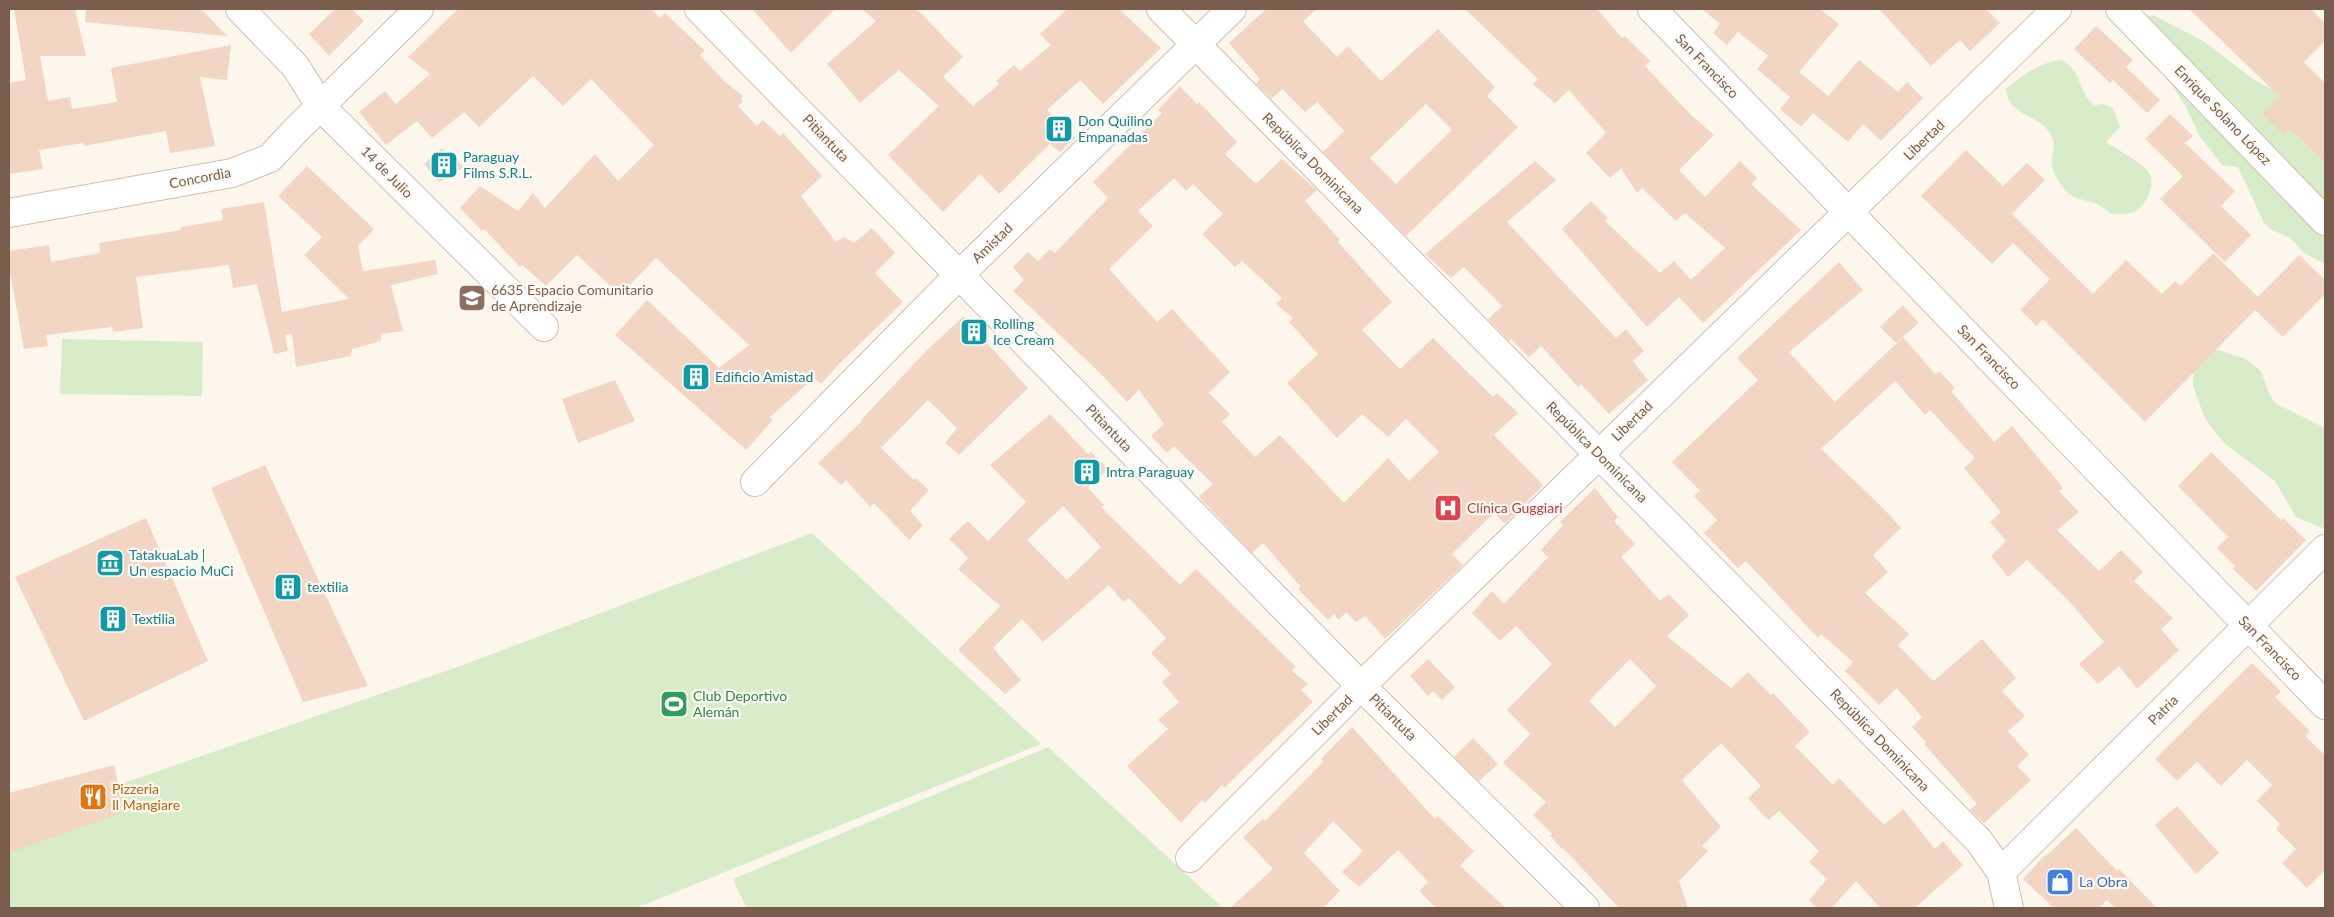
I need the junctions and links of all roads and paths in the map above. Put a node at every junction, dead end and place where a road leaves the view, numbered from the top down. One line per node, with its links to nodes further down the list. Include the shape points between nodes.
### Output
1 (240, 9): 10 (street, 14 de Julio, via 296,67)
2 (419, 9): 10 (street, Concordia)
3 (699, 9): 14 (street, Pitiantuta)
4 (1161, 9): 9 (street, República Dominicana)
5 (1232, 9): 9 (street, Amistad)
6 (1652, 9): 12 (street, San Francisco)
7 (2058, 9): 12 (street, Libertad)
8 (2120, 9): 13 (street, Enrique Solano López)
9 (1196, 44): 14 (street, Amistad); 16 (street, República Dominicana)
10 (320, 106): 11 (street, Concordia, via 270,158 232,173); 15 (street, 14 de Julio)
11 (9, 213)
12 (1849, 213): 16 (street, Libertad); 19 (street, San Francisco)
13 (2325, 221)
14 (960, 274): 17 (street, Amistad); 20 (street, Pitiantuta)
15 (544, 327)
16 (1599, 454): 20 (street, Libertad); 23 (street, República Dominicana, via 1979,841)
17 (754, 482)
18 (2325, 549): 19 (street, Patria)
19 (2248, 626): 21 (street, San Francisco); 23 (street, Patria)
20 (1361, 686): 22 (street, Libertad); 24 (street, Pitiantuta)
21 (2325, 705)
22 (1190, 858)
23 (2001, 872): 25 (street, República Dominicana)
24 (1585, 908)
25 (2009, 908)

